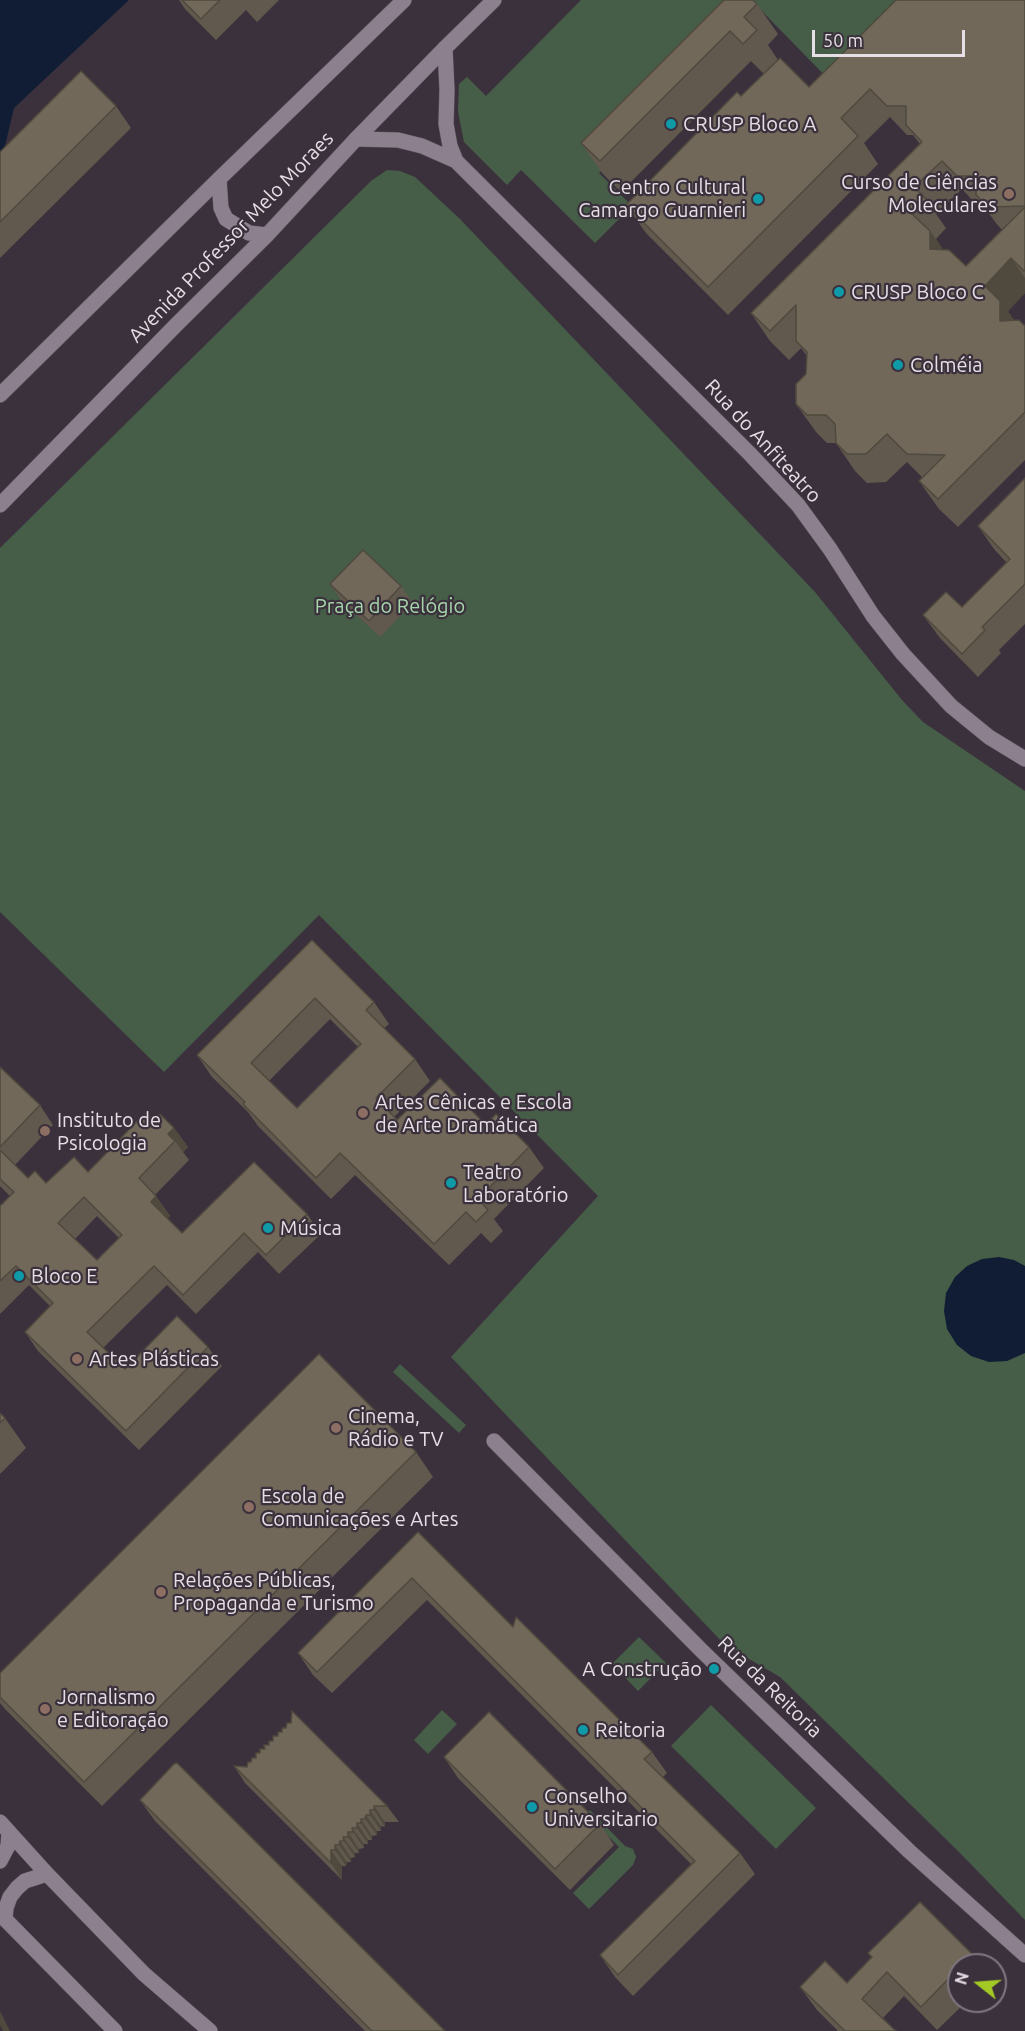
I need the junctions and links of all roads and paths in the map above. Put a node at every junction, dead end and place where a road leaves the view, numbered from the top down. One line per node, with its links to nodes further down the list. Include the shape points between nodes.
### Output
1 (404, 0): 6 (street)
2 (494, 0): 3 (street, Avenida Professor Melo Moraes)
3 (445, 48): 4 (street, Avenida Professor Melo Moraes); 5 (street, Rua do Anfiteatro, via 446,124)
4 (356, 139): 5 (street, Rua do Anfiteatro, via 398,140); 7 (street, Avenida Professor Melo Moraes)
5 (456, 161): 10 (street, Rua do Anfiteatro, via 798,505 873,616 951,706 989,737)
6 (219, 179): 7 (street, via 221,208 226,219 249,233); 8 (street)
7 (267, 235): 9 (street, Avenida Professor Melo Moraes)
8 (0, 395)
9 (0, 505)
10 (1025, 759)
11 (494, 1441): 16 (street, Rua da Reitoria, via 702,1651 909,1851)
12 (5, 1827): 13 (street, via 8,1846); 14 (street)
13 (0, 1861)
14 (47, 1874): 15 (street, via 16,1888); 18 (street, via 144,1974)
15 (3, 1916): 17 (street)
16 (1025, 1955)
17 (115, 2031)
18 (210, 2031)

